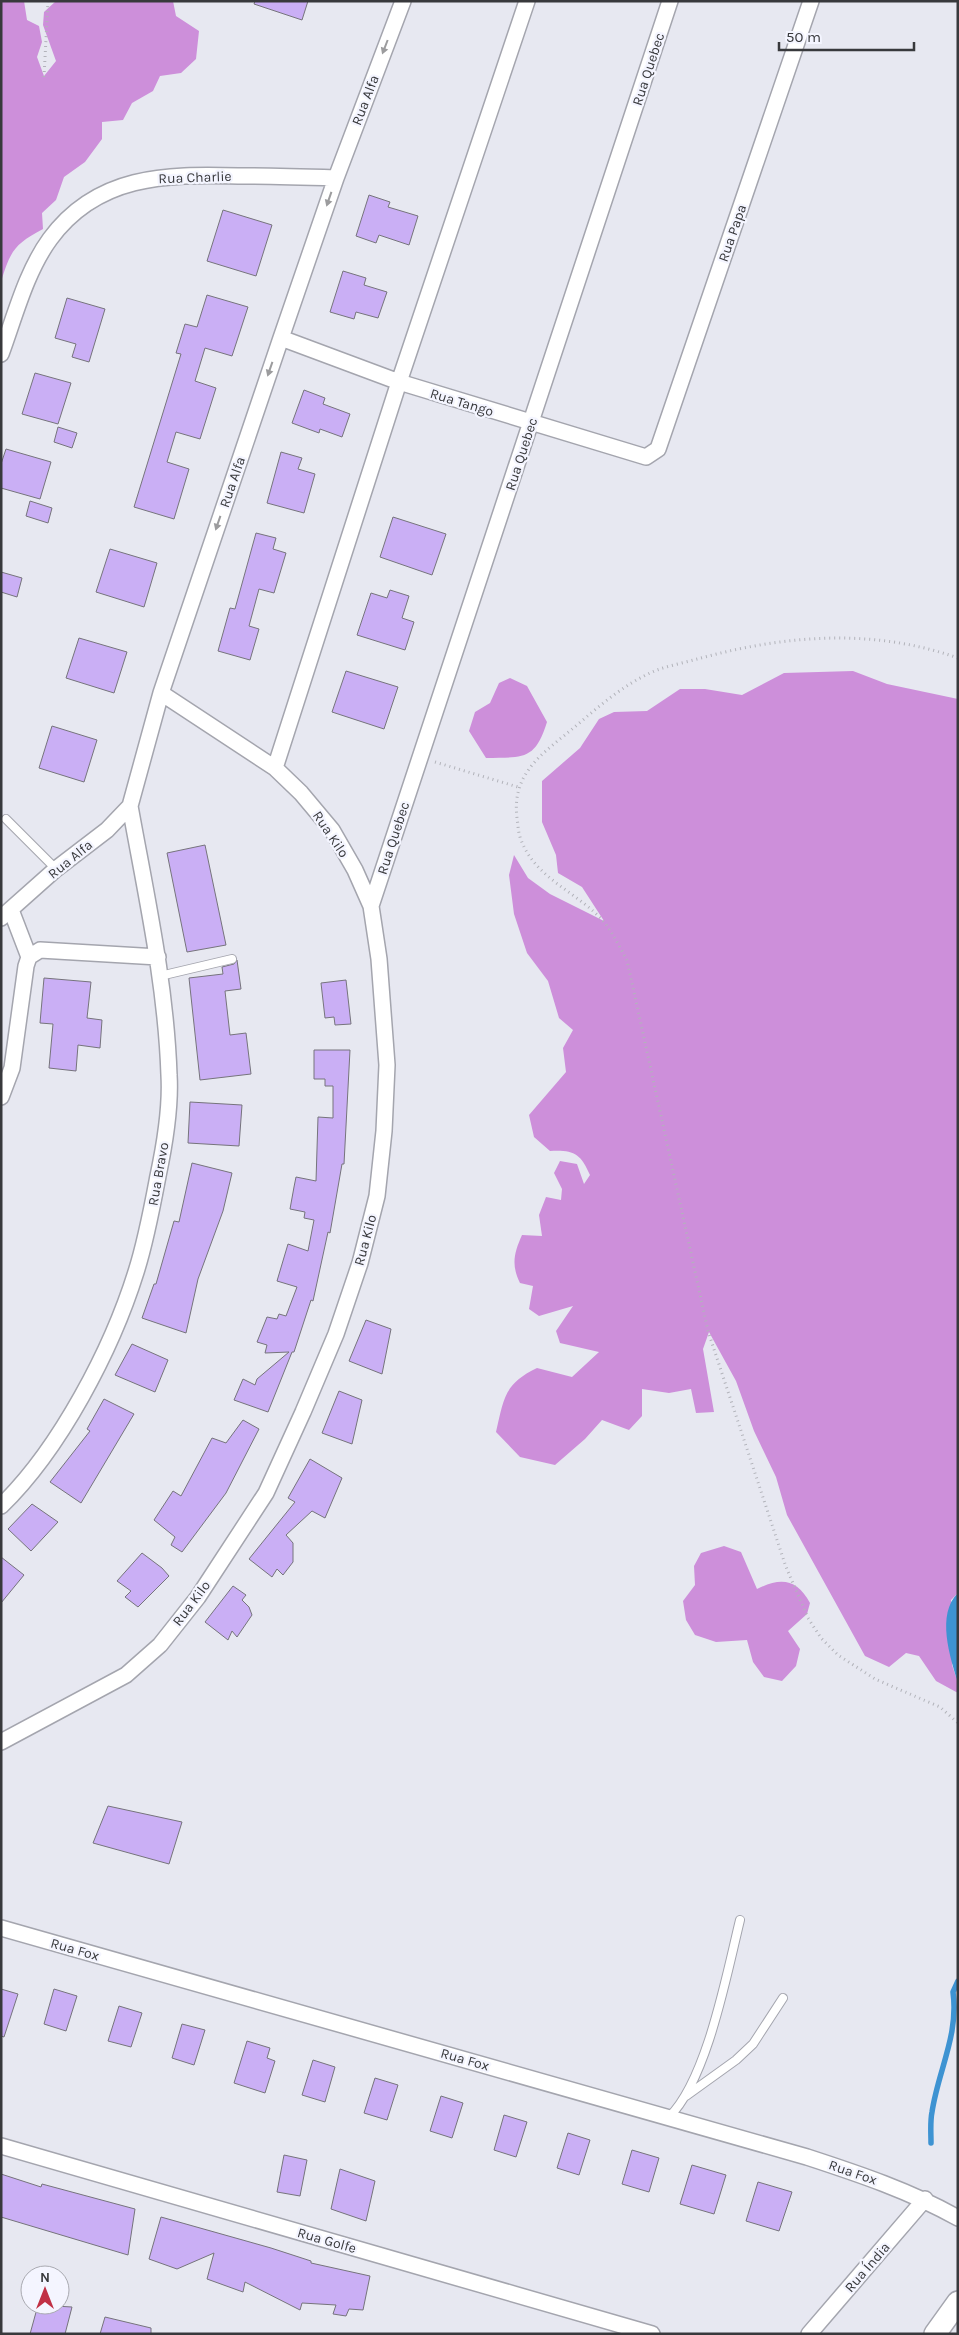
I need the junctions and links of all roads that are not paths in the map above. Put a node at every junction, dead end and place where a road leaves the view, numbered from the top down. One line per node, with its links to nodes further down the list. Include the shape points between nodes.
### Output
1 (403, 1): 5 (street, Rua Alfa, one-way to 5)
2 (527, 1): 8 (street)
3 (670, 1): 9 (street, Rua Quebec)
4 (811, 1): 10 (street, Rua Papa, via 658,449)
5 (336, 178): 6 (street, Rua Alfa, one-way to 6); 7 (street, Rua Charlie, via 164,176 131,182 102,194 73,214 50,239 32,270)
6 (281, 338): 8 (street, Rua Tango); 11 (street, Rua Alfa, one-way to 11)
7 (1, 354)
8 (399, 382): 9 (street, Rua Tango); 12 (street)
9 (532, 423): 10 (street, Rua Tango); 16 (street, Rua Quebec)
10 (646, 457)
11 (161, 693): 12 (street, Rua Kilo); 13 (street, Rua Alfa)
12 (275, 768): 16 (street, Rua Kilo, via 332,830)
13 (130, 806): 15 (street, Rua Alfa, via 107,830); 19 (street, Rua Bravo)
14 (6, 819): 15 (lane)
15 (56, 869): 17 (street, Rua Alfa)
16 (371, 906): 24 (street, Rua Kilo, via 380,968 387,1064 377,1196 360,1264 304,1412 266,1493 198,1598 160,1645 126,1675)
17 (6, 914): 18 (street)
18 (29, 958): 19 (street, via 40,950); 22 (street, via 12,1068)
19 (158, 958): 21 (street, Rua Bravo)
20 (232, 959): 21 (lane)
21 (160, 976): 23 (street, Rua Bravo, via 169,1076 165,1140 151,1216 136,1272 116,1326 84,1391 48,1450)
22 (1, 1097)
23 (1, 1506)
24 (1, 1742)
25 (740, 1920): 28 (lane, via 712,2029)
26 (1, 1928): 29 (street, Rua Fox)
27 (783, 1998): 28 (lane, via 753,2044)
28 (686, 2096): 29 (lane)
29 (668, 2117): 31 (street, Rua Fox, via 873,2178)
30 (1, 2146): 34 (street, Rua Golfe)
31 (925, 2199): 32 (street, Rua Fox); 35 (street, Rua Índia)
32 (958, 2218)
33 (958, 2302): 36 (main road)
34 (652, 2334)
35 (809, 2334)
36 (935, 2334)

